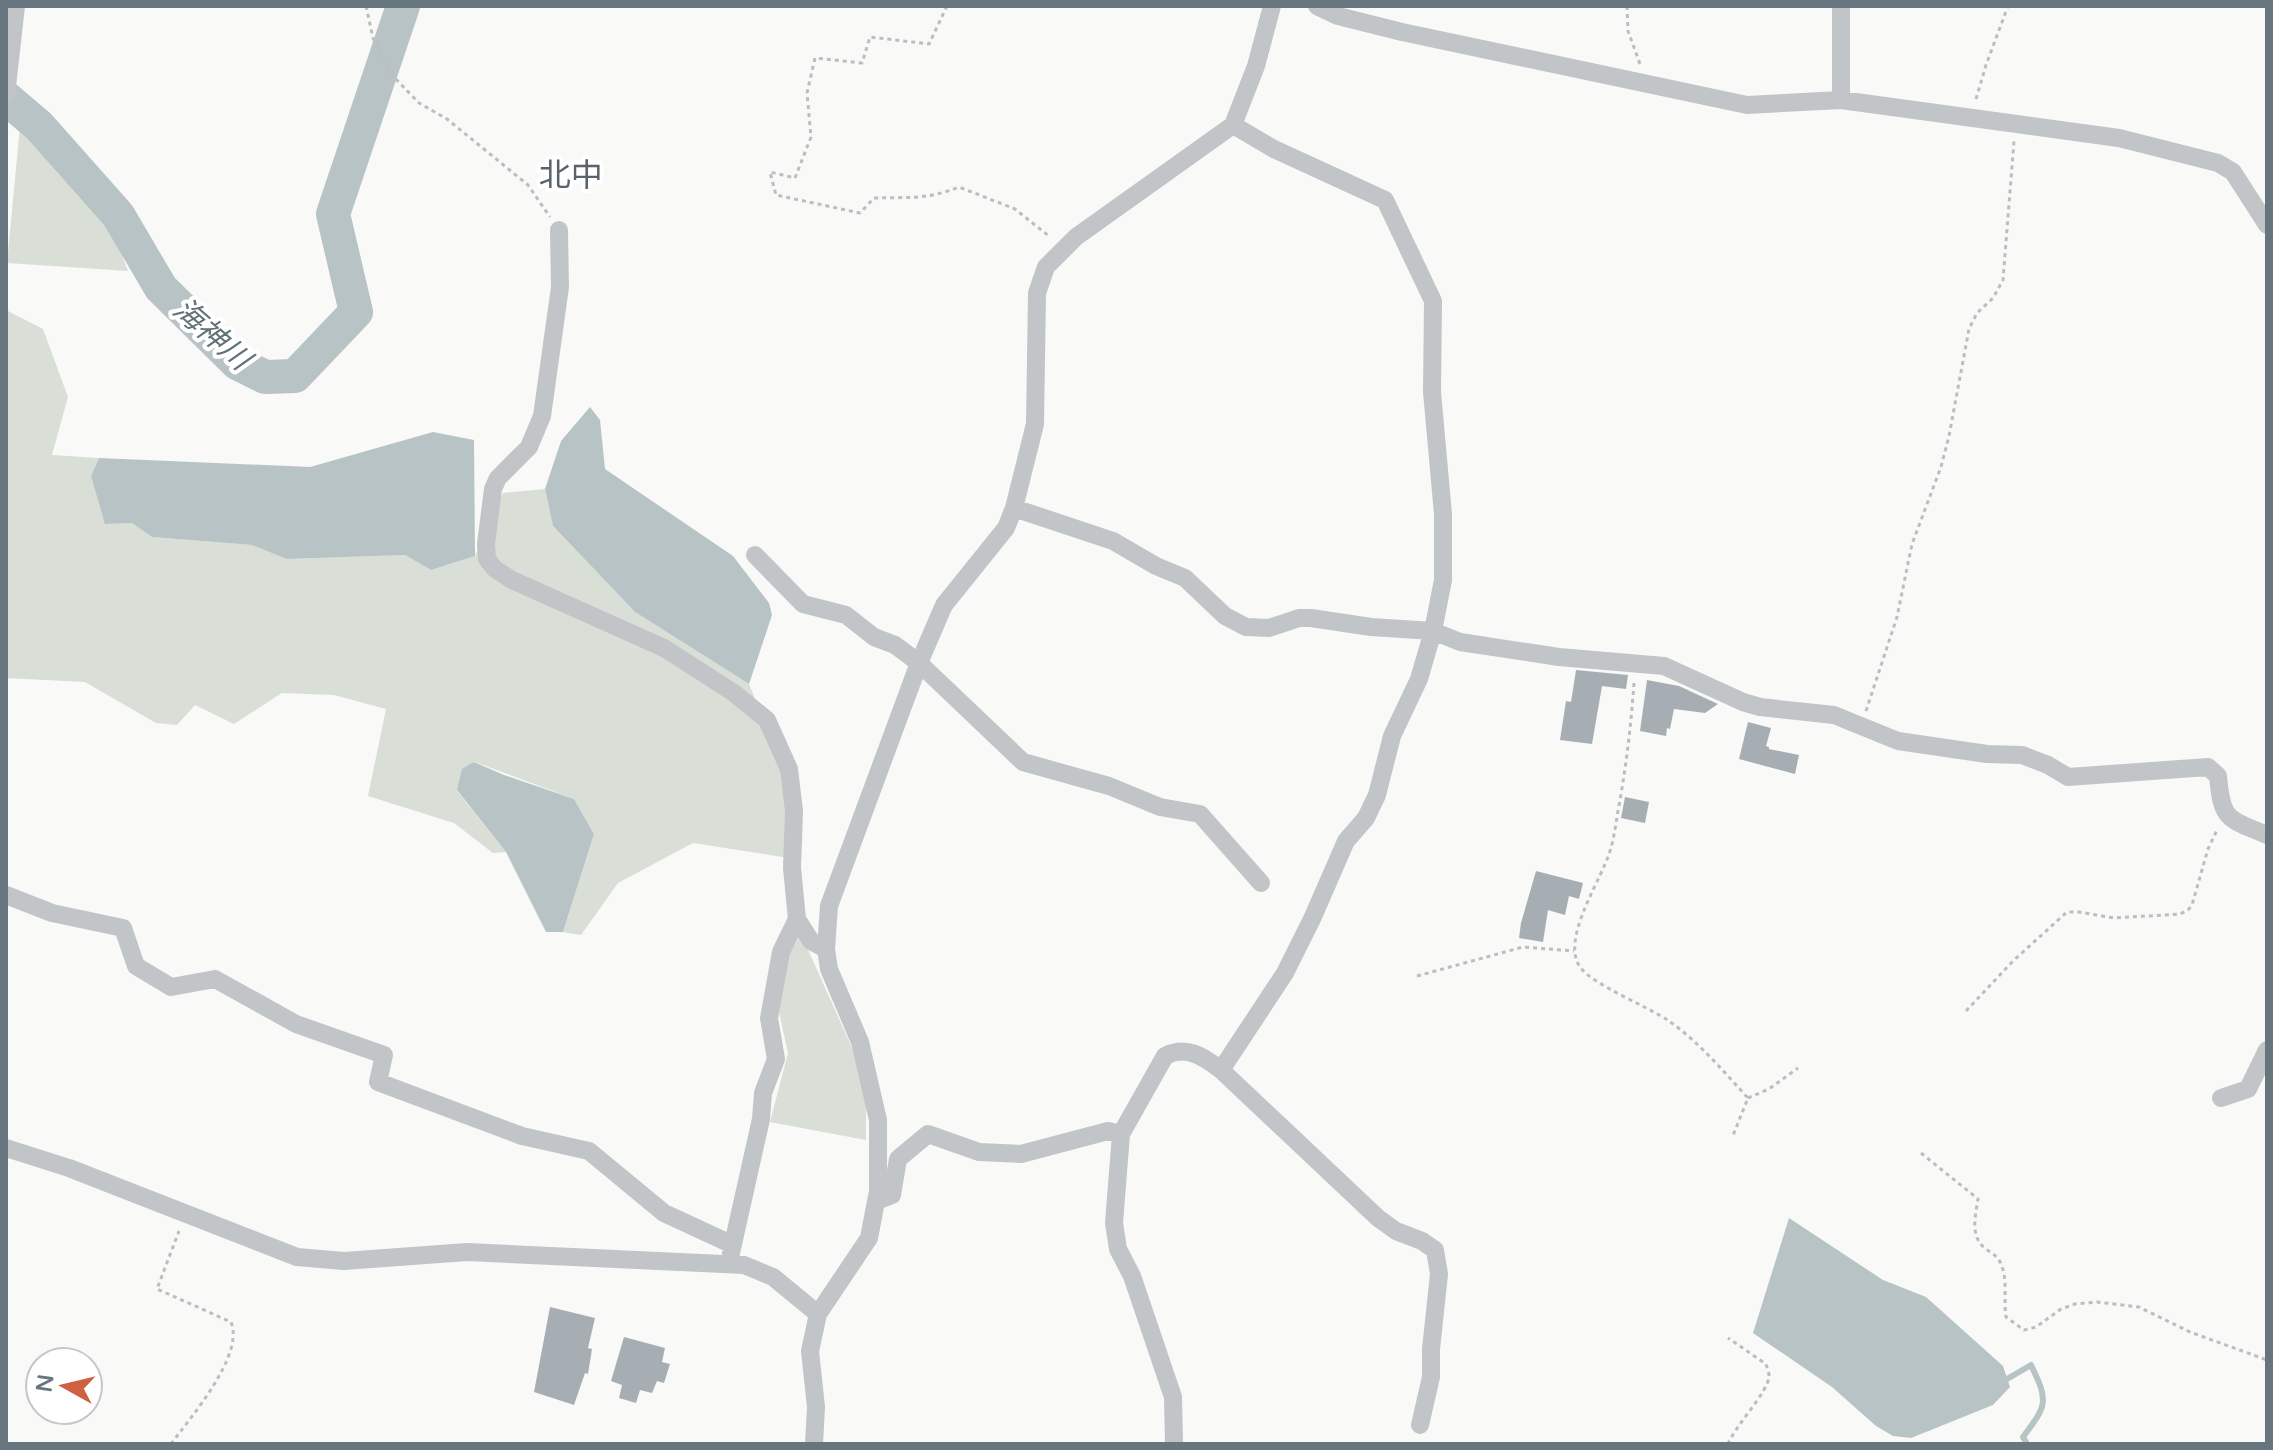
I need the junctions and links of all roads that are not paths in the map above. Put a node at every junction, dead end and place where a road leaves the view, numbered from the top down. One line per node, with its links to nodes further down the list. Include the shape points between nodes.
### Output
1 (16, 6): 5 (street)
2 (1272, 6): 7 (street)
3 (1317, 6): 6 (street, via 1402,32 1747,105)
4 (1841, 6): 6 (street)
5 (6, 95)
6 (1841, 100): 8 (street, via 2119,138 2218,163 2233,172)
7 (1233, 125): 10 (street, via 1076,237 1046,267 1037,293 1035,424); 12 (street, via 1385,200 1433,301 1432,392 1443,554)
8 (2267, 225)
9 (559, 230): 17 (street, via 560,287 542,416 529,447 493,489 487,559 512,580 664,648 767,720 789,769)
10 (1014, 508): 12 (street, via 1113,541 1185,578 1225,616 1246,627 1269,628 1299,618); 13 (street, via 1006,528 944,605)
11 (755, 555): 13 (street, via 803,604 846,615)
12 (1433, 631): 14 (street, via 1460,642 1664,666 1760,707 1834,715 1898,741 2022,755 2068,777 2208,767 2218,776 2225,814); 20 (street, via 1366,818 1346,841 1285,973)
13 (919, 663): 15 (street, via 1023,762 1109,786 1160,807 1200,814); 18 (street, via 829,906)
14 (2267, 835)
15 (1261, 883)
16 (6, 895): 25 (street, via 52,913 123,928 136,966 171,987 215,979 296,1024 384,1055 378,1082 522,1136 589,1151 664,1213)
17 (797, 919): 18 (street, via 811,941); 25 (street, via 781,952 769,1018 776,1059 763,1093)
18 (826, 949): 24 (street, via 829,969 860,1042 878,1120)
19 (2267, 1050): 21 (street, via 2248,1089)
20 (1221, 1070): 22 (street, via 1189,1052 1175,1050 1165,1056); 28 (street, via 1378,1218 1435,1250 1439,1274 1431,1377)
21 (2221, 1098)
22 (1121, 1134): 24 (street, via 1108,1131 1021,1154 979,1152 928,1134 898,1159 892,1195); 30 (street, via 1114,1223 1118,1249 1173,1397)
23 (6, 1148): 26 (street, via 297,1257 344,1261 467,1252)
24 (877, 1201): 27 (street, via 869,1238)
25 (731, 1244): 26 (street)
26 (730, 1264): 27 (street, via 773,1277)
27 (818, 1314): 29 (street, via 810,1351)
28 (1420, 1425)
29 (814, 1444)
30 (1174, 1444)

